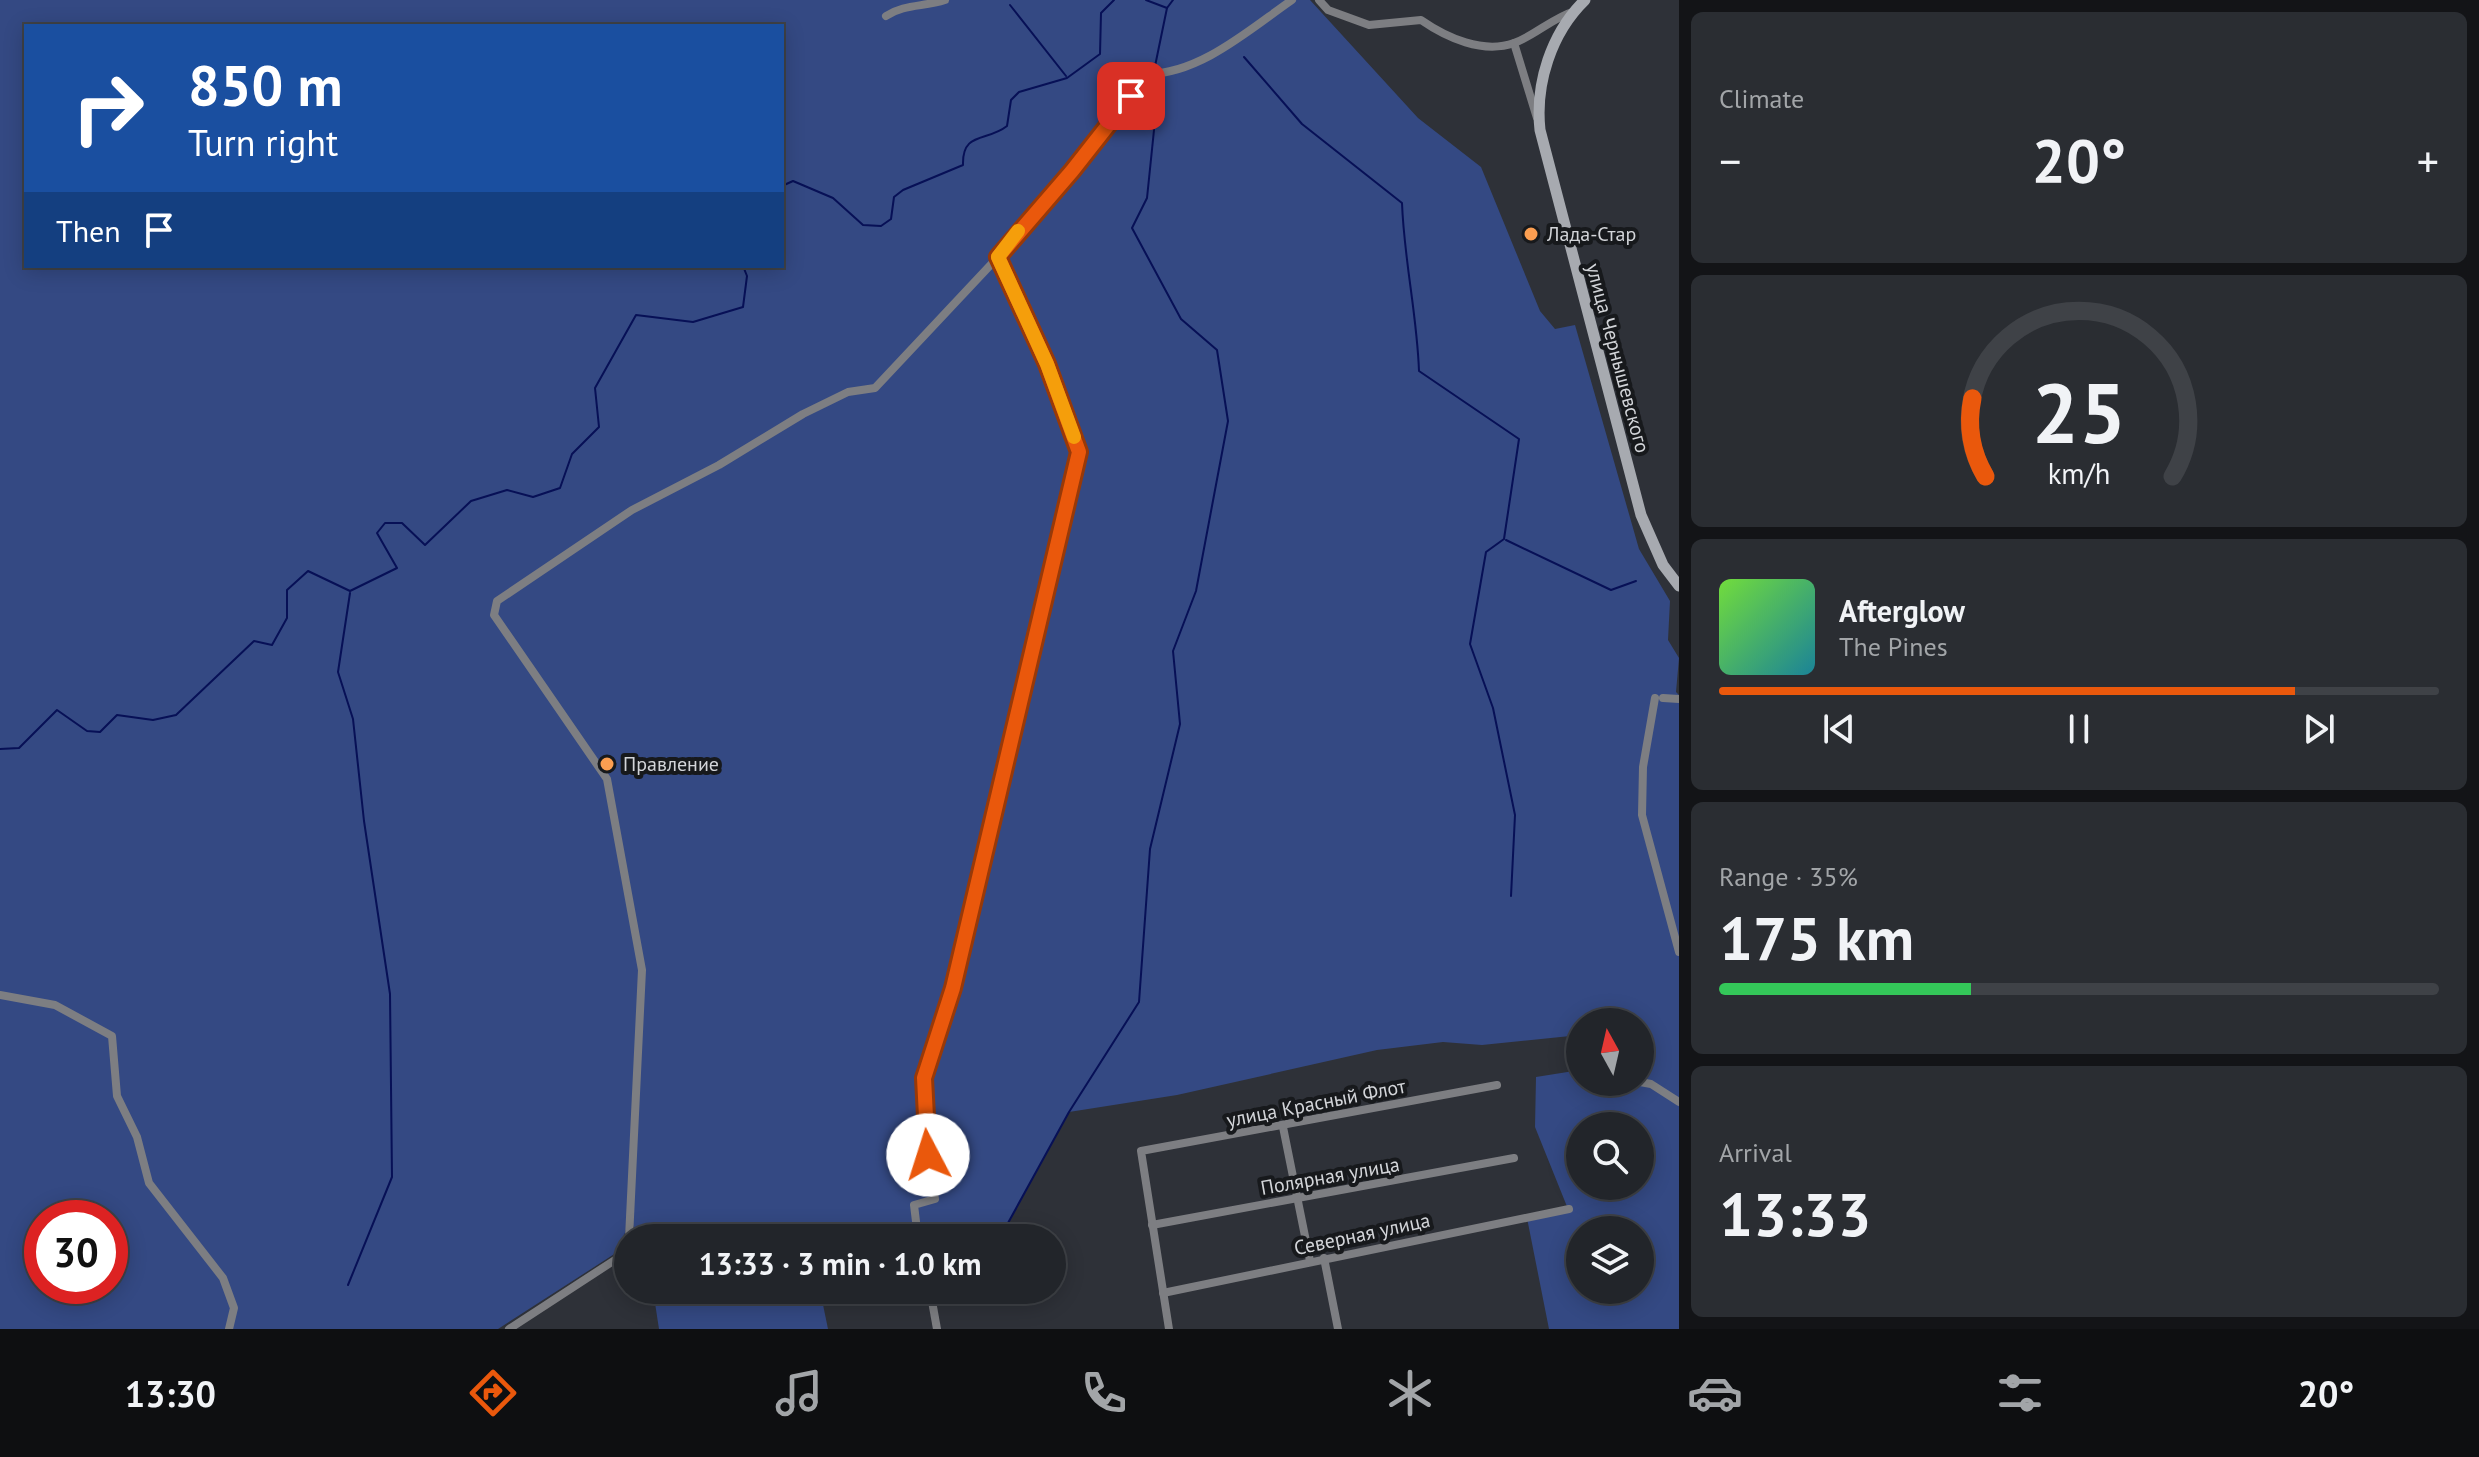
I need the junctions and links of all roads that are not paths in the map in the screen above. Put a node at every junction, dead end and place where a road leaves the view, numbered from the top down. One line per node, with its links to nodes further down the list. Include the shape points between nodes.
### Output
1 (945, 0): 6 (street, via 900,7)
2 (1292, 0): 9 (street, via 1229,44 1169,75 1147,74)
3 (1319, 0): 7 (street, via 1328,10 1369,25 1421,20 1485,49)
4 (1585, 0): 5 (street, улица Чернышевского)
5 (1575, 11): 7 (street); 8 (street, улица Чернышевского, via 1545,70)
6 (886, 16)
7 (1514, 43): 8 (street)
8 (1540, 130): 10 (street, улица Чернышевского, via 1641,515)
9 (998, 257): 21 (street, via 875,388 848,392 803,414 632,510 497,601 494,615 607,779 642,970); 22 (street, via 1047,364 1079,452 953,988 924,1078 935,1199 914,1205)
10 (1679, 586)
11 (1679, 699): 12 (street, via 1659,698 1643,767 1642,815)
12 (1679, 952)
13 (0, 995): 29 (street, via 55,1005 112,1036 117,1096 137,1137 149,1183 223,1278 234,1308)
14 (1497, 1085): 17 (street, улица Красный Флот)
15 (1654, 1086): 16 (street)
16 (1679, 1102)
17 (1283, 1127): 19 (street); 23 (street, улица Красный Флот, via 1141,1151)
18 (1514, 1158): 19 (street, Полярная улица)
19 (1297, 1198): 23 (street, Полярная улица); 26 (street)
20 (1569, 1209): 24 (street, Северная улица)
21 (629, 1224)
22 (916, 1224)
23 (1152, 1225): 27 (street)
24 (1324, 1258): 26 (street, Северная улица); 33 (street)
25 (614, 1261): 30 (street)
26 (1310, 1261): 27 (street, Северная улица)
27 (1163, 1293): 32 (street)
28 (933, 1304): 31 (street)
29 (229, 1329)
30 (509, 1329)
31 (937, 1329)
32 (1169, 1329)
33 (1338, 1329)

